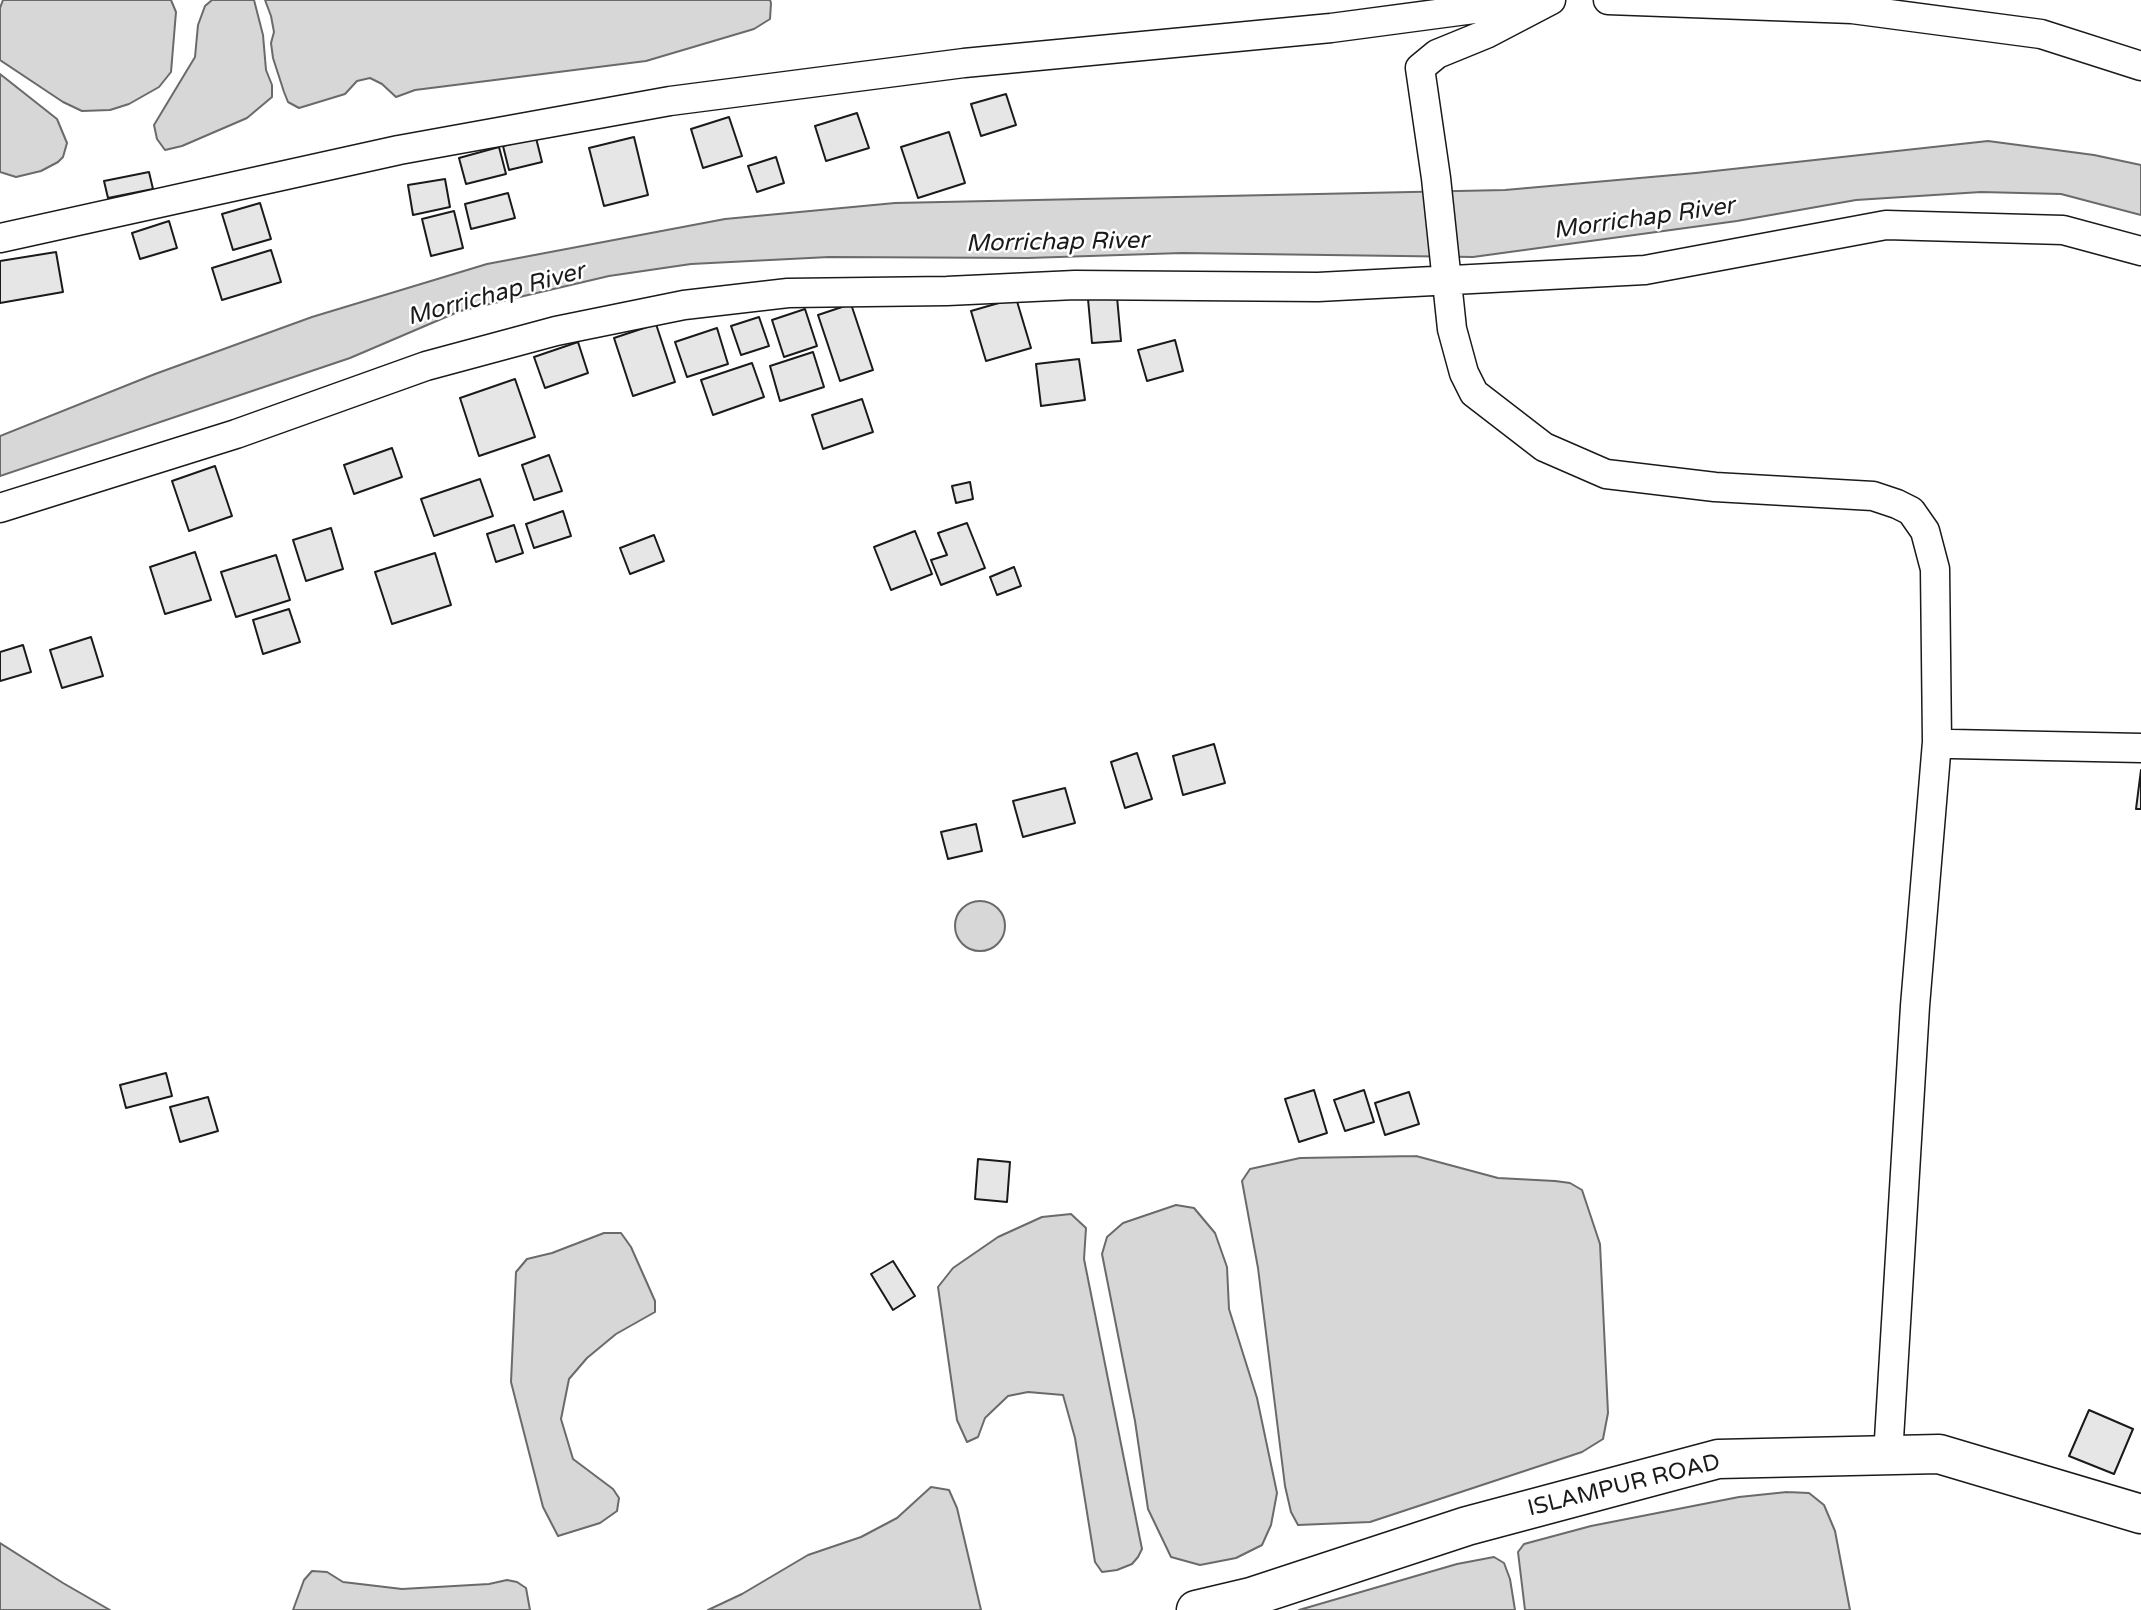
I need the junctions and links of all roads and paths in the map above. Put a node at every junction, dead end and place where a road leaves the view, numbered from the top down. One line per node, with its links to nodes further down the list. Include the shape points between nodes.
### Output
1 (1540, 0): 5 (street, via 1331,28 964,63 670,101 399,150)
2 (1551, 0): 7 (street, via 1437,54 1420,68)
3 (1608, 0): 4 (street, via 1852,9 2041,34)
4 (2141, 66)
5 (0, 239)
6 (2141, 251): 7 (street, via 2063,230 1886,225 1645,270)
7 (1448, 279): 8 (street, via 1318,287 1075,285 788,293 684,305 556,331 426,366 236,434); 11 (street, via 1455,345 1474,393 1545,447 1606,474 1715,487 1873,496 1911,511 1925,531 1934,569 1937,743 1915,1006)
8 (0, 508)
9 (1952, 744): 10 (street)
10 (2141, 748)
11 (1888, 1455): 12 (street, ISLAMPUR ROAD, via 1939,1454); 13 (street, ISLAMPUR ROAD, via 1718,1459 1467,1526 1251,1597)
12 (2141, 1514)
13 (1196, 1610)

